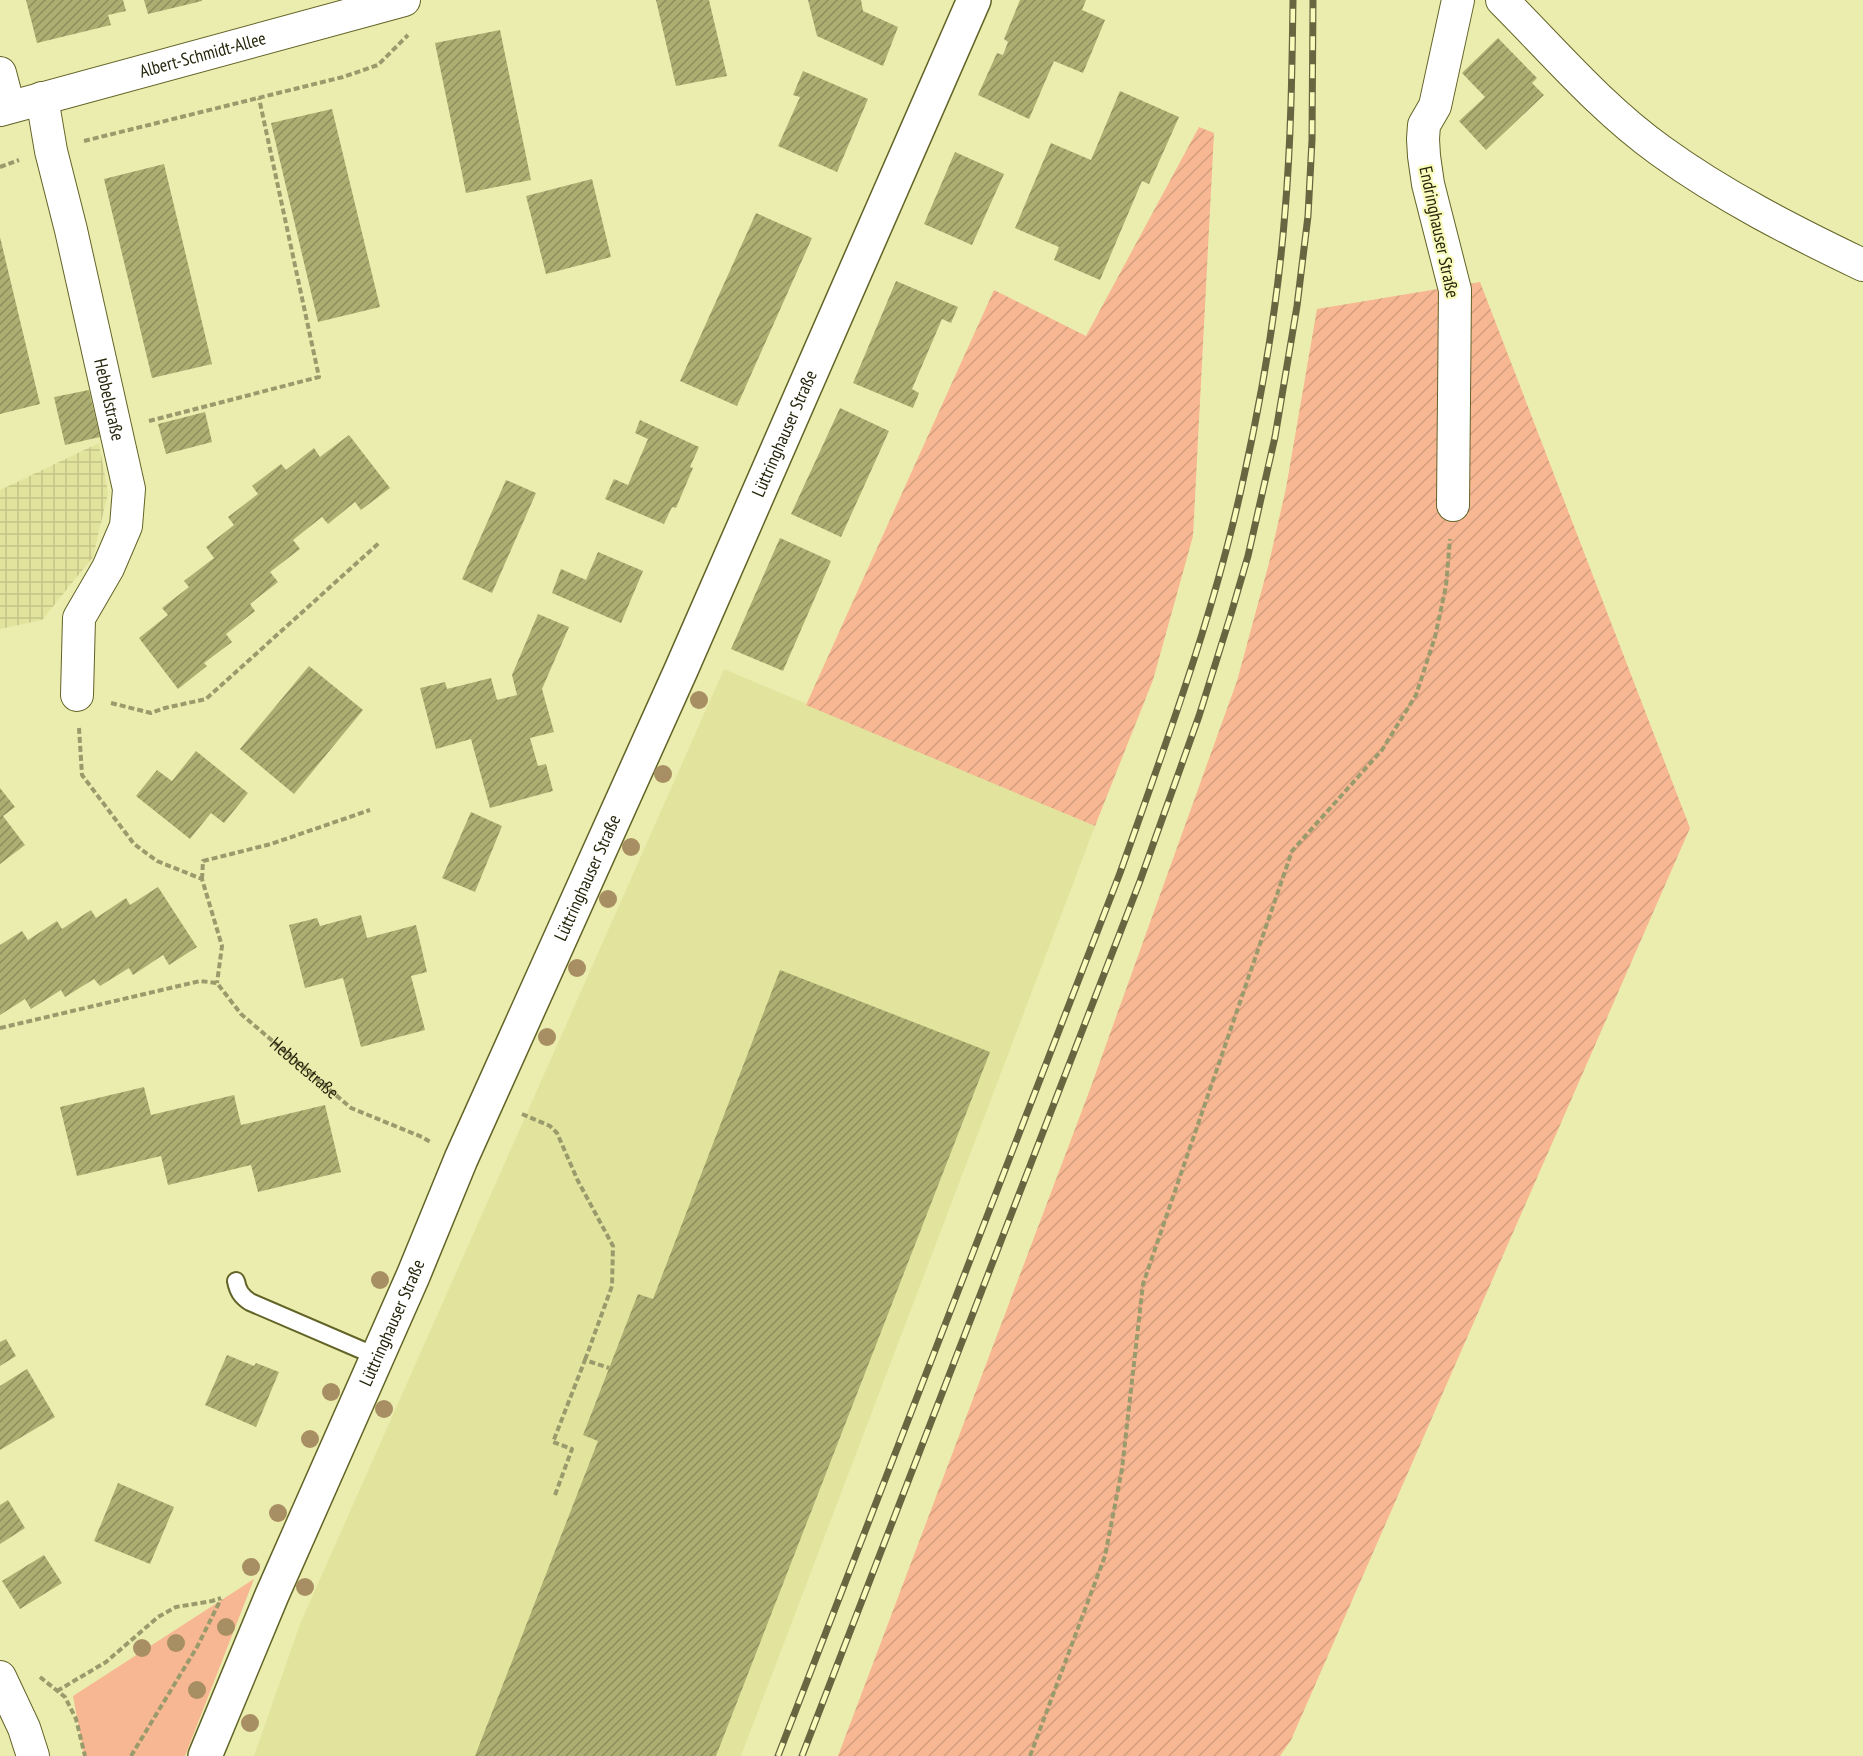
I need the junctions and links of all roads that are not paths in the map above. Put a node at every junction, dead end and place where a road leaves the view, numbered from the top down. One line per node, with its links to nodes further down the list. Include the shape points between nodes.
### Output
1 (404, 0): 6 (street, Albert-Schmidt-Allee)
2 (974, 0): 12 (street, Lüttringhauser Straße, via 681,670 460,1159)
3 (1458, 0): 9 (street, Endringhauser Straße, via 1435,106 1424,126 1423,139 1428,184 1455,290)
4 (1502, 0): 8 (street, via 1593,93 1660,150 1752,208)
5 (0, 73): 7 (street)
6 (42, 98): 7 (street, Albert-Schmidt-Allee); 10 (street, Hebbelstraße, via 129,489 126,526 108,568 79,618)
7 (4, 108)
8 (1863, 265)
9 (1453, 504)
10 (78, 695)
11 (236, 1281): 12 (lane, via 238,1291 250,1302)
12 (378, 1357): 15 (street, Lüttringhauser Straße)
13 (0, 1677): 14 (street)
14 (33, 1756)
15 (205, 1756)

